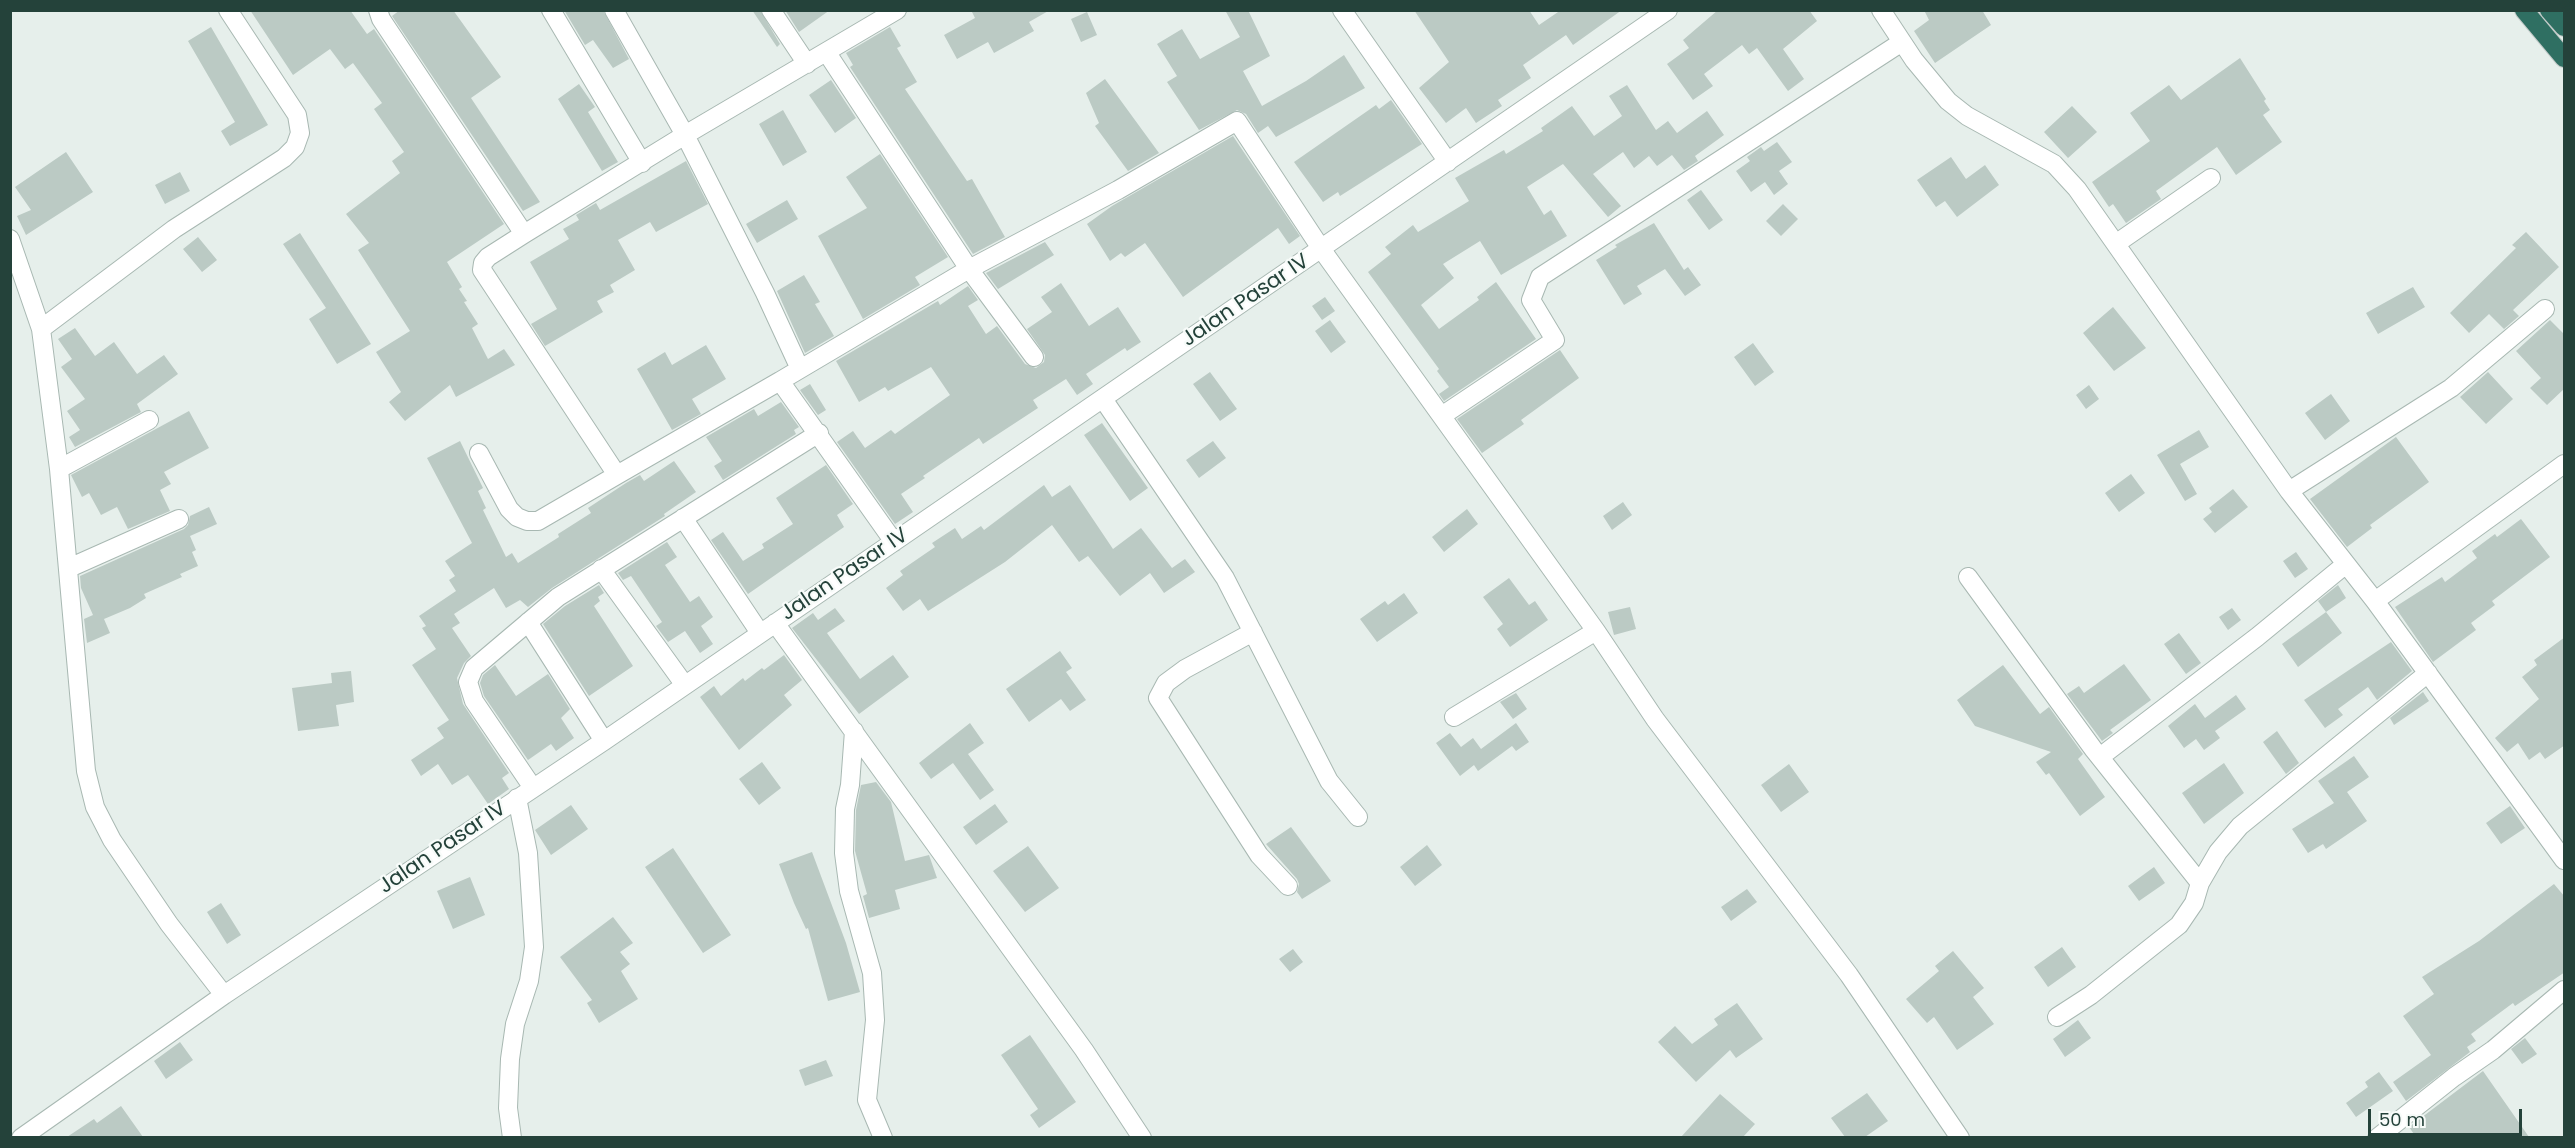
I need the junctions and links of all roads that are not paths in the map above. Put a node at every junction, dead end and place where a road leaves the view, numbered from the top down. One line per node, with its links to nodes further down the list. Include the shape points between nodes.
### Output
1 (228, 10): 27 (street, via 297,115 300,134 295,147 174,229)
2 (378, 10): 21 (street)
3 (551, 10): 19 (street)
4 (614, 10): 17 (street)
5 (771, 10): 16 (street)
6 (897, 10): 14 (street)
7 (1342, 10): 18 (street)
8 (1668, 10): 18 (street, Jalan Pasar IV)
9 (1881, 10): 13 (street)
10 (2524, 10): 15 (highway)
11 (2549, 10): 12 (highway)
12 (2565, 27)
13 (1902, 42): 23 (street, via 1932,84 1967,116 2054,164); 32 (street, via 1539,277 1531,300 1555,340)
14 (827, 53): 16 (street); 25 (street)
15 (2565, 58)
16 (807, 64): 17 (street)
17 (685, 135): 19 (street); 29 (street)
18 (1448, 162): 24 (street, Jalan Pasar IV)
19 (642, 163): 21 (street)
20 (2211, 178): 23 (street)
21 (524, 234): 38 (street, via 488,257 482,270)
22 (10, 239): 27 (street)
23 (2117, 243): 39 (street)
24 (1322, 250): 25 (street, via 1237,121); 31 (street, Jalan Pasar IV); 32 (street)
25 (969, 269): 28 (street); 29 (street)
26 (2545, 309): 39 (street, via 2451,388)
27 (41, 329): 37 (street)
28 (1034, 357)
29 (800, 369): 30 (street)
30 (780, 381): 34 (street); 38 (street)
31 (1102, 399): 42 (street, Jalan Pasar IV); 51 (street, via 1225,578)
32 (1443, 415): 50 (street)
33 (149, 420): 37 (street)
34 (819, 433): 40 (street); 42 (street)
35 (479, 453): 38 (street, via 509,508 527,521 538,521)
36 (2565, 464): 47 (street)
37 (59, 469): 44 (street)
38 (616, 475)
39 (2289, 491): 43 (street)
40 (683, 518): 45 (street); 52 (street)
41 (179, 519): 44 (street)
42 (894, 542): 49 (street, Jalan Pasar IV)
43 (2346, 564): 47 (street); 58 (street)
44 (69, 568): 66 (street, via 86,771 95,807 112,840 169,924)
45 (601, 569): 48 (street); 54 (street)
46 (1968, 578): 58 (street)
47 (2375, 602): 53 (street)
48 (528, 622): 57 (street); 59 (street, via 474,668 468,682 474,701)
49 (775, 622): 52 (street, Jalan Pasar IV); 56 (street)
50 (1596, 631): 55 (street); 72 (street, via 1655,719 1849,975)
51 (1253, 632): 61 (street, via 1329,781); 64 (street, via 1185,669 1166,683 1158,698 1259,855)
52 (759, 633): 54 (street, Jalan Pasar IV)
53 (2428, 672): 62 (street); 63 (street, via 2240,826 2218,852)
54 (684, 684): 57 (street, Jalan Pasar IV)
55 (1454, 717)
56 (854, 731): 70 (street, via 844,853 849,891 872,972 875,1020 867,1100); 71 (street, via 1084,1050)
57 (604, 741): 59 (street, Jalan Pasar IV)
58 (2100, 757): 63 (street)
59 (533, 788): 60 (street, Jalan Pasar IV)
60 (517, 798): 66 (street, Jalan Pasar IV); 69 (street, via 528,854 534,947 530,981 515,1024 510,1059 508,1108)
61 (1358, 817)
62 (2565, 860)
63 (2200, 883): 67 (street, via 2194,903 2179,925)
64 (1288, 886)
65 (2565, 990): 73 (street)
66 (224, 995): 68 (street, Jalan Pasar IV)
67 (2057, 1017)
68 (21, 1137)
69 (512, 1137)
70 (883, 1137)
71 (1142, 1137)
72 (1960, 1137)
73 (2377, 1137)

